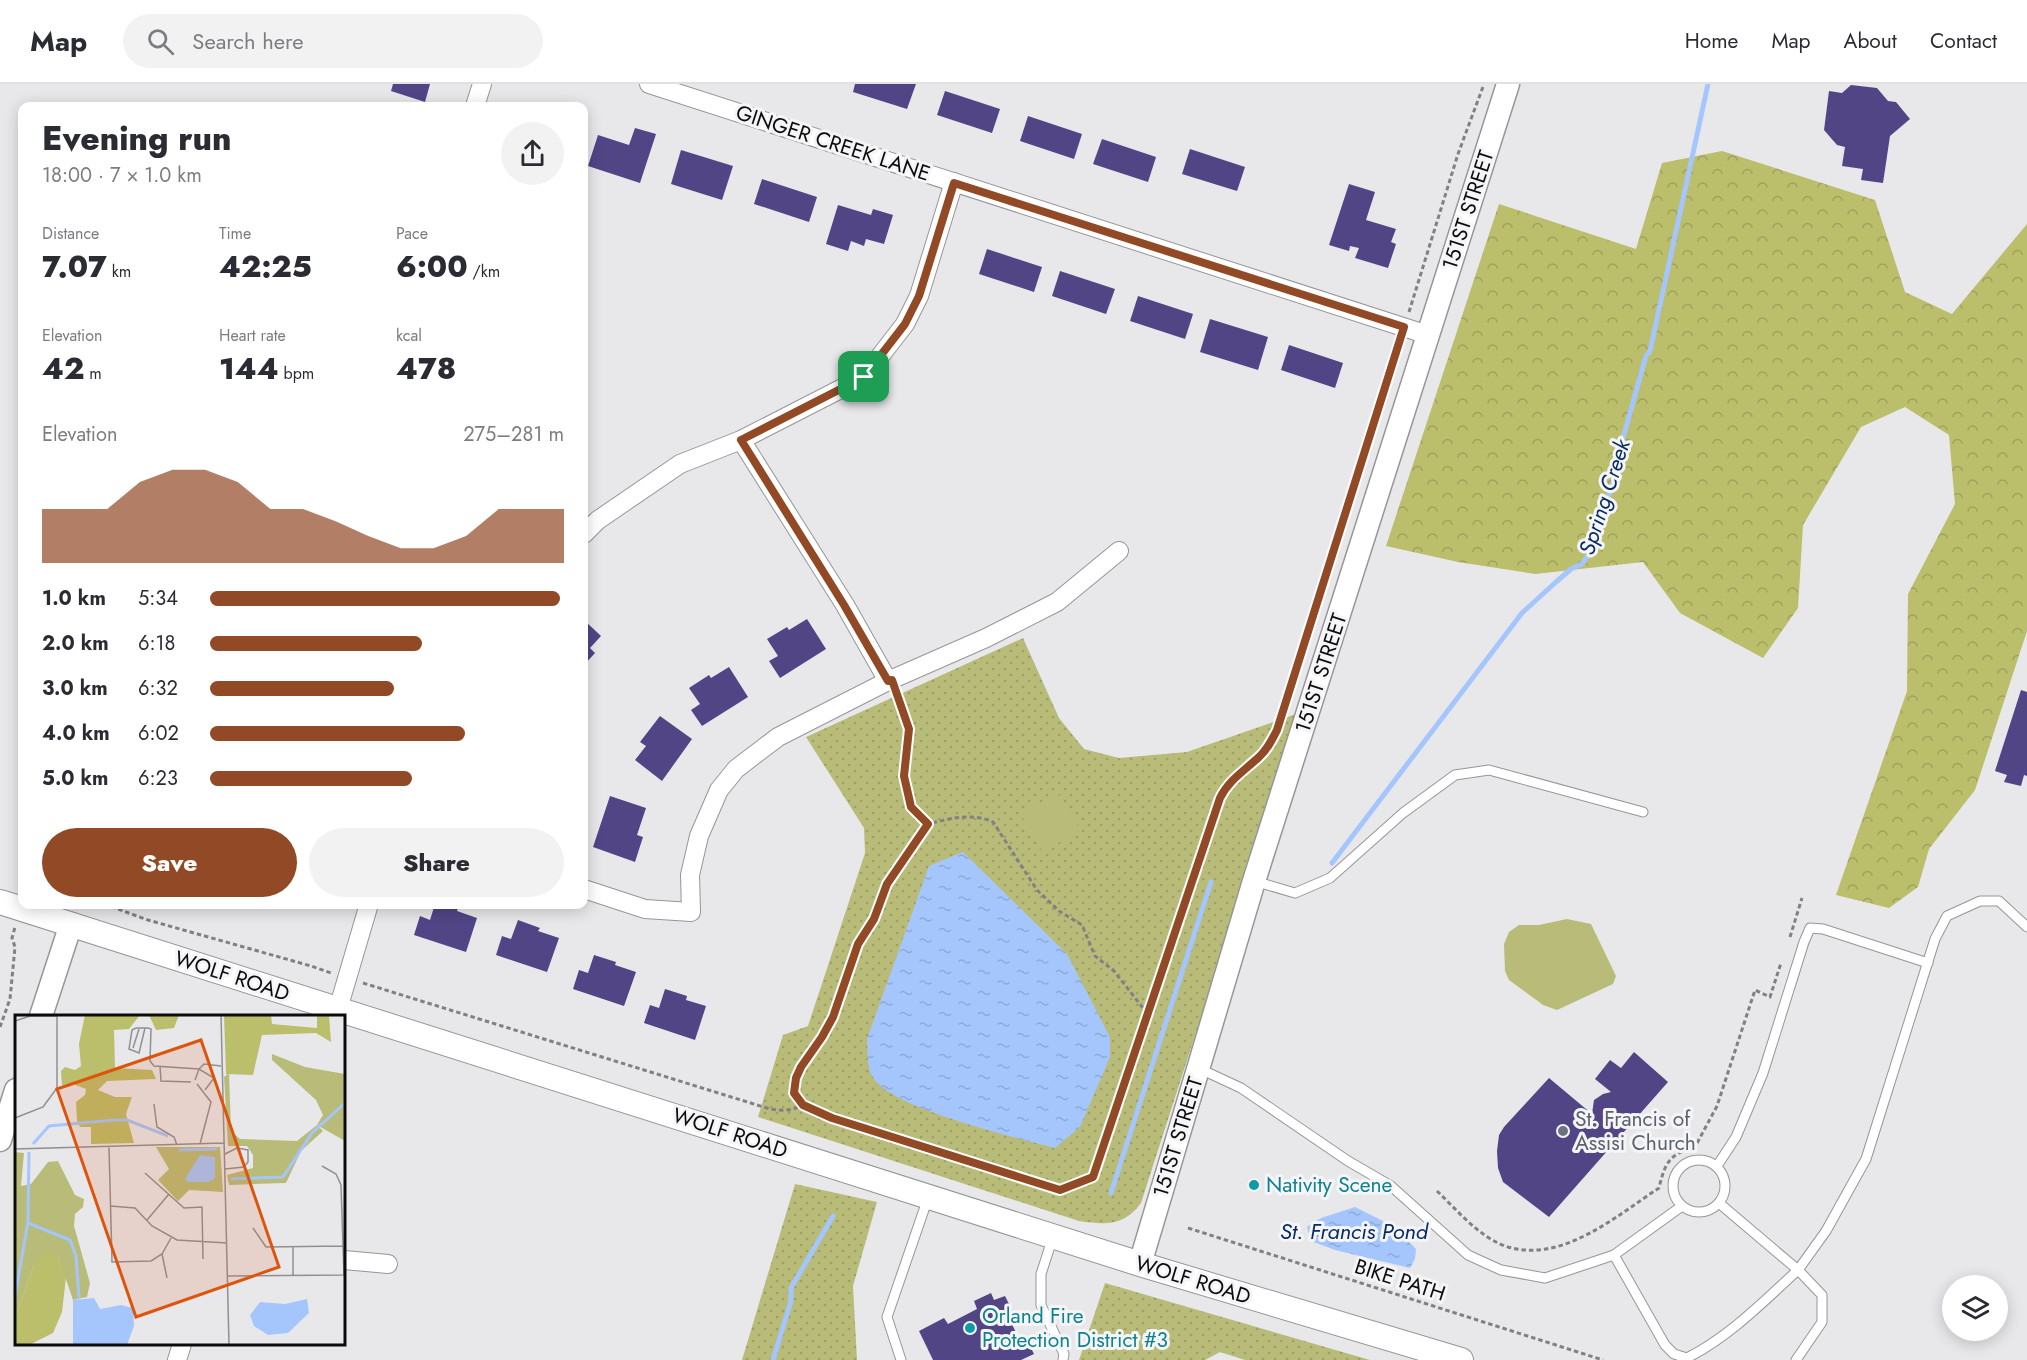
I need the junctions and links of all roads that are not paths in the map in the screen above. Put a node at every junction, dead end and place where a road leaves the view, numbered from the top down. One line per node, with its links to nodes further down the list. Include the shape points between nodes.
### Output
1 (482, 84): 4 (street)
2 (649, 84): 5 (street, GINGER CREEK LANE)
3 (1508, 84): 6 (street, 151ST STREET)
4 (477, 102)
5 (954, 183): 6 (street, GINGER CREEK LANE); 7 (street, via 919,296 905,324 864,377)
6 (1428, 335): 12 (street, 151ST STREET)
7 (741, 440): 8 (street, via 680,464); 10 (street)
8 (588, 530)
9 (1119, 551): 10 (street, via 1057,602)
10 (890, 680): 13 (street, via 778,737 736,769 718,790 699,836 690,875 691,912 645,909)
11 (1643, 812): 12 (lane, via 1489,770 1455,774 1403,813 1330,878 1295,893)
12 (1254, 881): 23 (street, 151ST STREET)
13 (588, 890)
14 (0, 902): 15 (main road, WOLF ROAD)
15 (18, 908)
16 (23, 909): 18 (main road, WOLF ROAD)
17 (368, 909): 21 (street)
18 (71, 924): 21 (main road, WOLF ROAD); 22 (street)
19 (2027, 927): 20 (lane, via 1999,901 1980,900 1947,916)
20 (1928, 963): 26 (lane, via 1810,928 1763,1073 1736,1137); 35 (lane, via 1866,1159)
21 (338, 1009): 27 (main road, WOLF ROAD)
22 (41, 1015)
23 (1198, 1068): 31 (lane, via 1241,1088 1391,1186 1468,1255 1485,1263 1545,1278); 34 (street, 151ST STREET)
24 (15, 1093): 25 (street)
25 (0, 1140)
26 (1717, 1166): 28 (lane, via 1726,1188); 29 (lane, via 1710,1161 1693,1160 1679,1168 1673,1184)
27 (928, 1196): 30 (main road, WOLF ROAD); 38 (lane, via 887,1317)
28 (1719, 1203): 29 (lane, via 1705,1212); 35 (lane)
29 (1682, 1206): 31 (lane)
30 (1053, 1236): 34 (main road, WOLF ROAD); 39 (lane, via 1041,1274 1041,1305 1064,1354)
31 (1614, 1255): 35 (lane, via 1665,1345 1674,1354 1687,1358 1742,1322)
32 (345, 1260): 33 (street)
33 (388, 1264)
34 (1140, 1264): 40 (main road, WOLF ROAD)
35 (1798, 1270): 41 (lane, via 1822,1295 1822,1322)
36 (182, 1345): 37 (street)
37 (177, 1360)
38 (901, 1360)
39 (1063, 1360)
40 (1461, 1360)
41 (1796, 1360)

